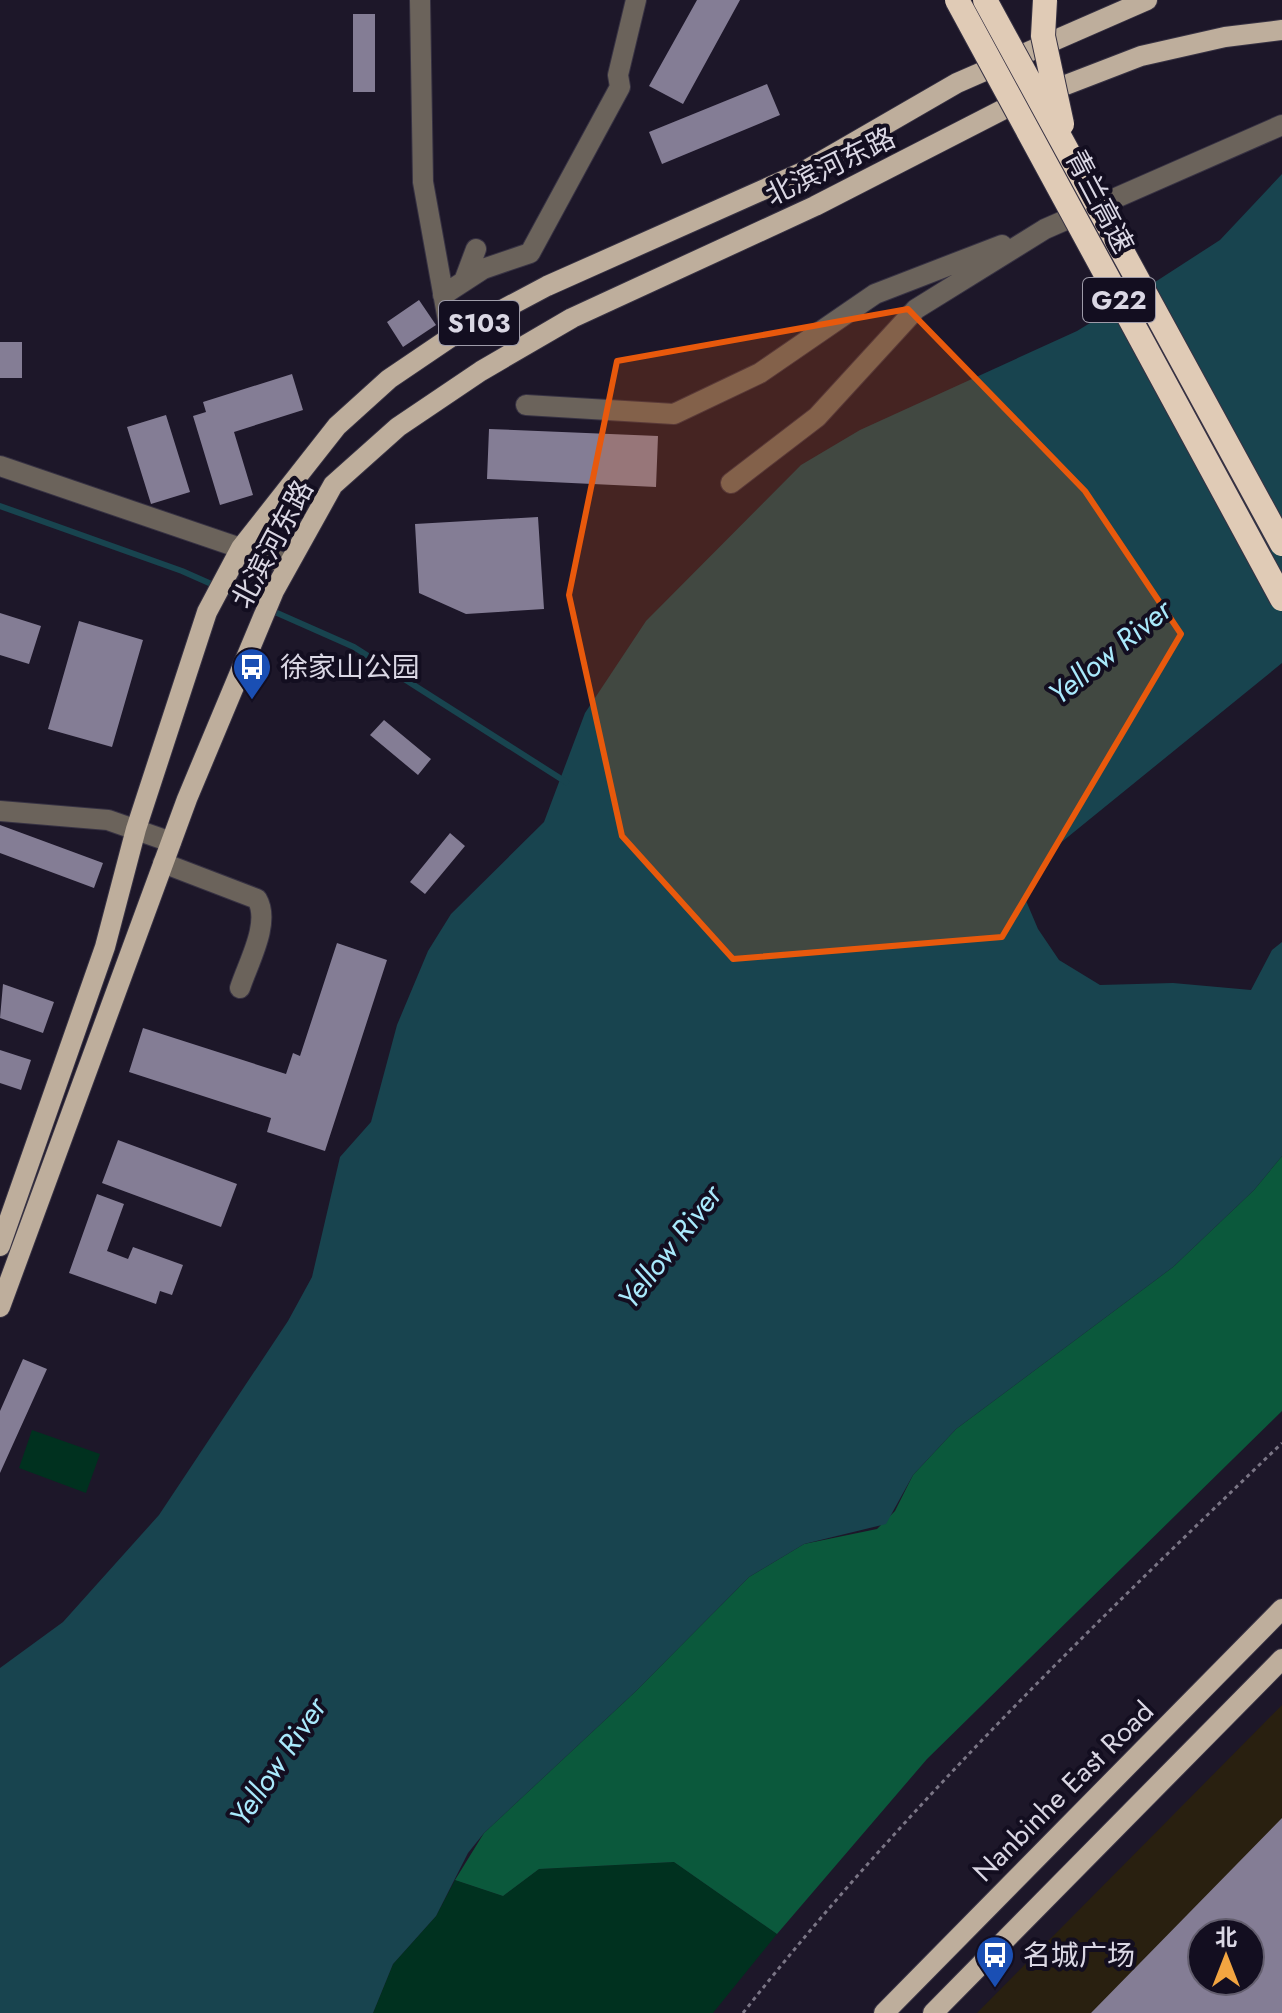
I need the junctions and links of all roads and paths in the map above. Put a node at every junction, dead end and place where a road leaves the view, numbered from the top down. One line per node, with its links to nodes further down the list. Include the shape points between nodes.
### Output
1 (420, 0): 13 (street, via 423,182)
2 (636, 0): 12 (street, via 618,75 620,87 530,253)
3 (957, 0): 21 (highway, 青兰高速 / G22, bridge)
4 (985, 0): 9 (highway, bridge)
5 (1045, 0): 9 (highway, bridge, via 1049,76)
6 (1140, 1): 14 (main road, 北滨河东路 / S103, via 957,83 803,172 547,286)
7 (1282, 30): 20 (main road, 北滨河东路 / S103, via 1141,56 1006,108 815,206 572,318 398,427 333,485)
8 (1282, 125): 10 (street)
9 (1077, 172): 18 (highway, 青兰高速 / G22, bridge)
10 (1045, 229): 15 (street, via 875,294 760,373 674,414); 17 (street, via 916,309 817,417)
11 (476, 249): 12 (street)
12 (464, 281): 13 (street)
13 (443, 295): 14 (street)
14 (451, 337): 19 (main road, 北滨河东路 / S103, via 389,379 337,426)
15 (526, 405)
16 (0, 466): 19 (street)
17 (731, 483)
18 (1282, 544)
19 (241, 548): 20 (street); 23 (main road, 北滨河东路 / S103, via 207,612)
20 (287, 564): 24 (main road, 北滨河东路)
21 (1282, 599)
22 (0, 811): 23 (street, via 108,820)
23 (136, 829): 24 (street); 27 (main road, 北滨河东路, via 105,947)
24 (171, 842): 25 (main road, 北滨河东路)
25 (163, 863): 26 (street, via 257,899 261,922); 28 (main road, 北滨河东路)
26 (240, 988)
27 (0, 1246)
28 (0, 1307)
29 (1282, 1443): 32 (path, via 893,1833)
30 (1282, 1609): 33 (main road, Nanbinhe East Road)
31 (1282, 1659): 34 (main road)
32 (743, 2013)
33 (884, 2013)
34 (933, 2013)

